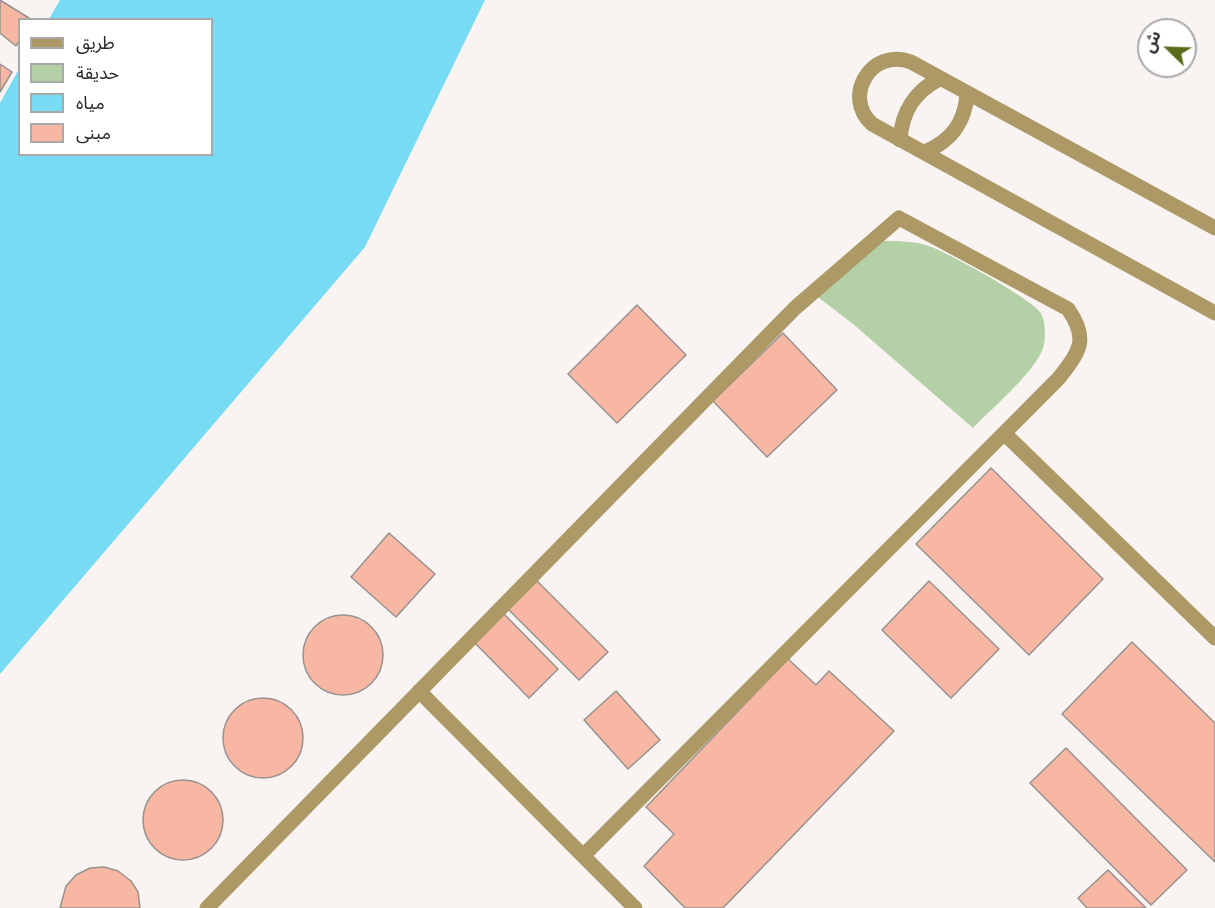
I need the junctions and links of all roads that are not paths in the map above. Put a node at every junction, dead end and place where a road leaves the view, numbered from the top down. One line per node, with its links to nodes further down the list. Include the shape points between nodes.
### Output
1 (939, 79): 2 (street); 3 (street, via 913,99 903,118); 3 (street, via 900,58 884,59 863,82 858,97 864,117)
2 (967, 94): 4 (street, via 956,130); 5 (street)
3 (900, 140): 4 (street)
4 (925, 152): 6 (street)
5 (1215, 228)
6 (1215, 313)
7 (1005, 434): 8 (street); 9 (street, via 1075,358 1081,340 1078,324 1068,309 899,218 795,308); 10 (street)
8 (1215, 638)
9 (419, 691): 10 (street); 11 (street)
10 (583, 856): 12 (street)
11 (207, 908)
12 (635, 908)

